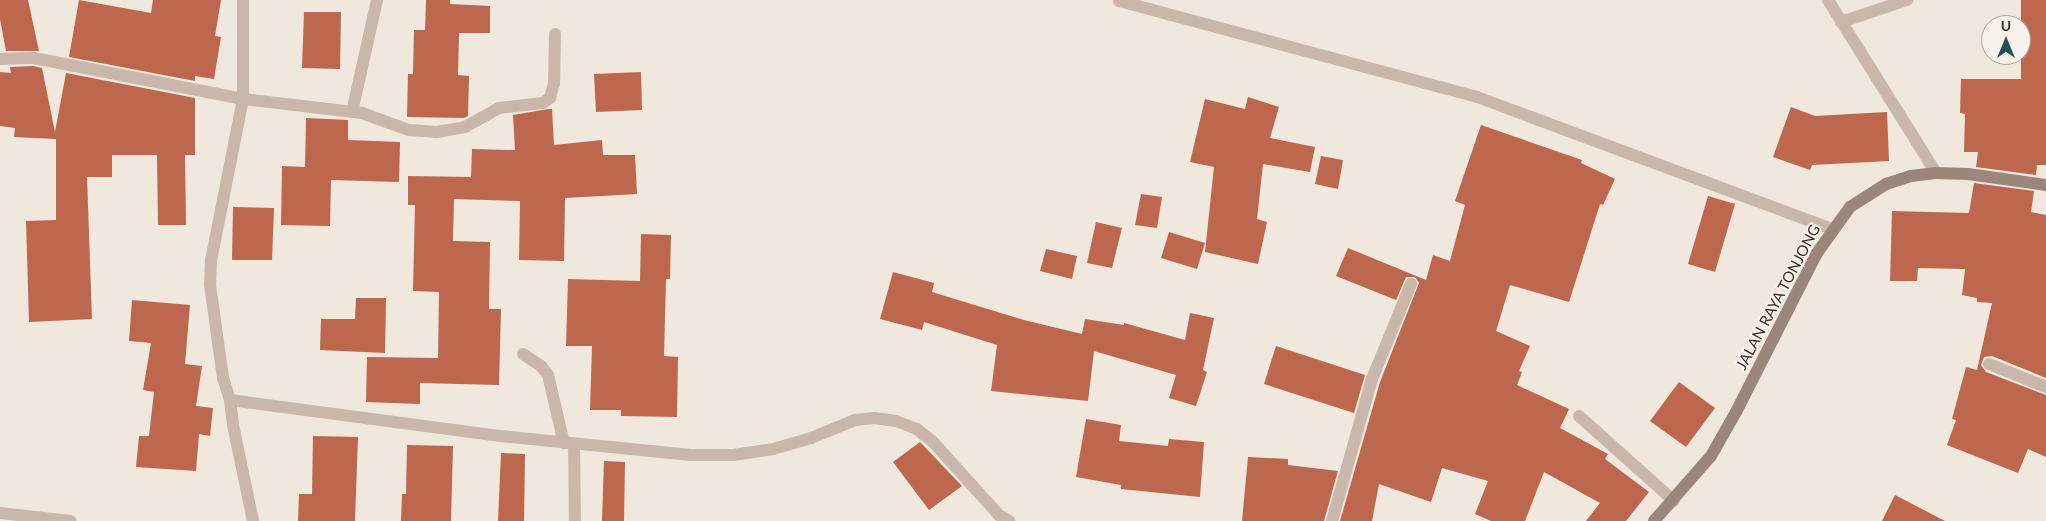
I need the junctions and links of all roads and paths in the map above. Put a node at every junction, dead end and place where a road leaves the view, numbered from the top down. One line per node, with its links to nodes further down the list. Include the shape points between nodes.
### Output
1 (243, 0): 9 (street)
2 (377, 0): 10 (street)
3 (1828, 0): 6 (street)
4 (1907, 0): 6 (street)
5 (1119, 1): 13 (street, via 1477,97)
6 (1841, 22): 11 (street)
7 (555, 34): 10 (street, via 553,91 543,103 499,108 465,127 437,132 409,130)
8 (0, 59): 9 (street, via 34,58)
9 (243, 99): 10 (street); 18 (street, via 211,260 210,285 223,378)
10 (352, 112)
11 (1936, 173): 12 (main road, JALAN RAYA TONJONG); 13 (main road, JALAN RAYA TONJONG, via 1911,176 1873,191 1850,207)
12 (2046, 185)
13 (1832, 229): 21 (main road, JALAN RAYA TONJONG, via 1711,456)
14 (1411, 284): 27 (street, via 1372,379)
15 (523, 354): 20 (street, via 548,375)
16 (1989, 364): 17 (street)
17 (2046, 387)
18 (230, 400): 20 (street); 24 (street)
19 (1579, 416): 21 (street)
20 (569, 443): 25 (street); 26 (street, via 691,456 733,455 811,438 855,420 896,421 917,429 933,442 999,515)
21 (1674, 501): 28 (main road, JALAN RAYA TONJONG)
22 (0, 513): 23 (street)
23 (71, 521)
24 (253, 521)
25 (575, 521)
26 (1009, 521)
27 (1332, 521)
28 (1654, 521)

